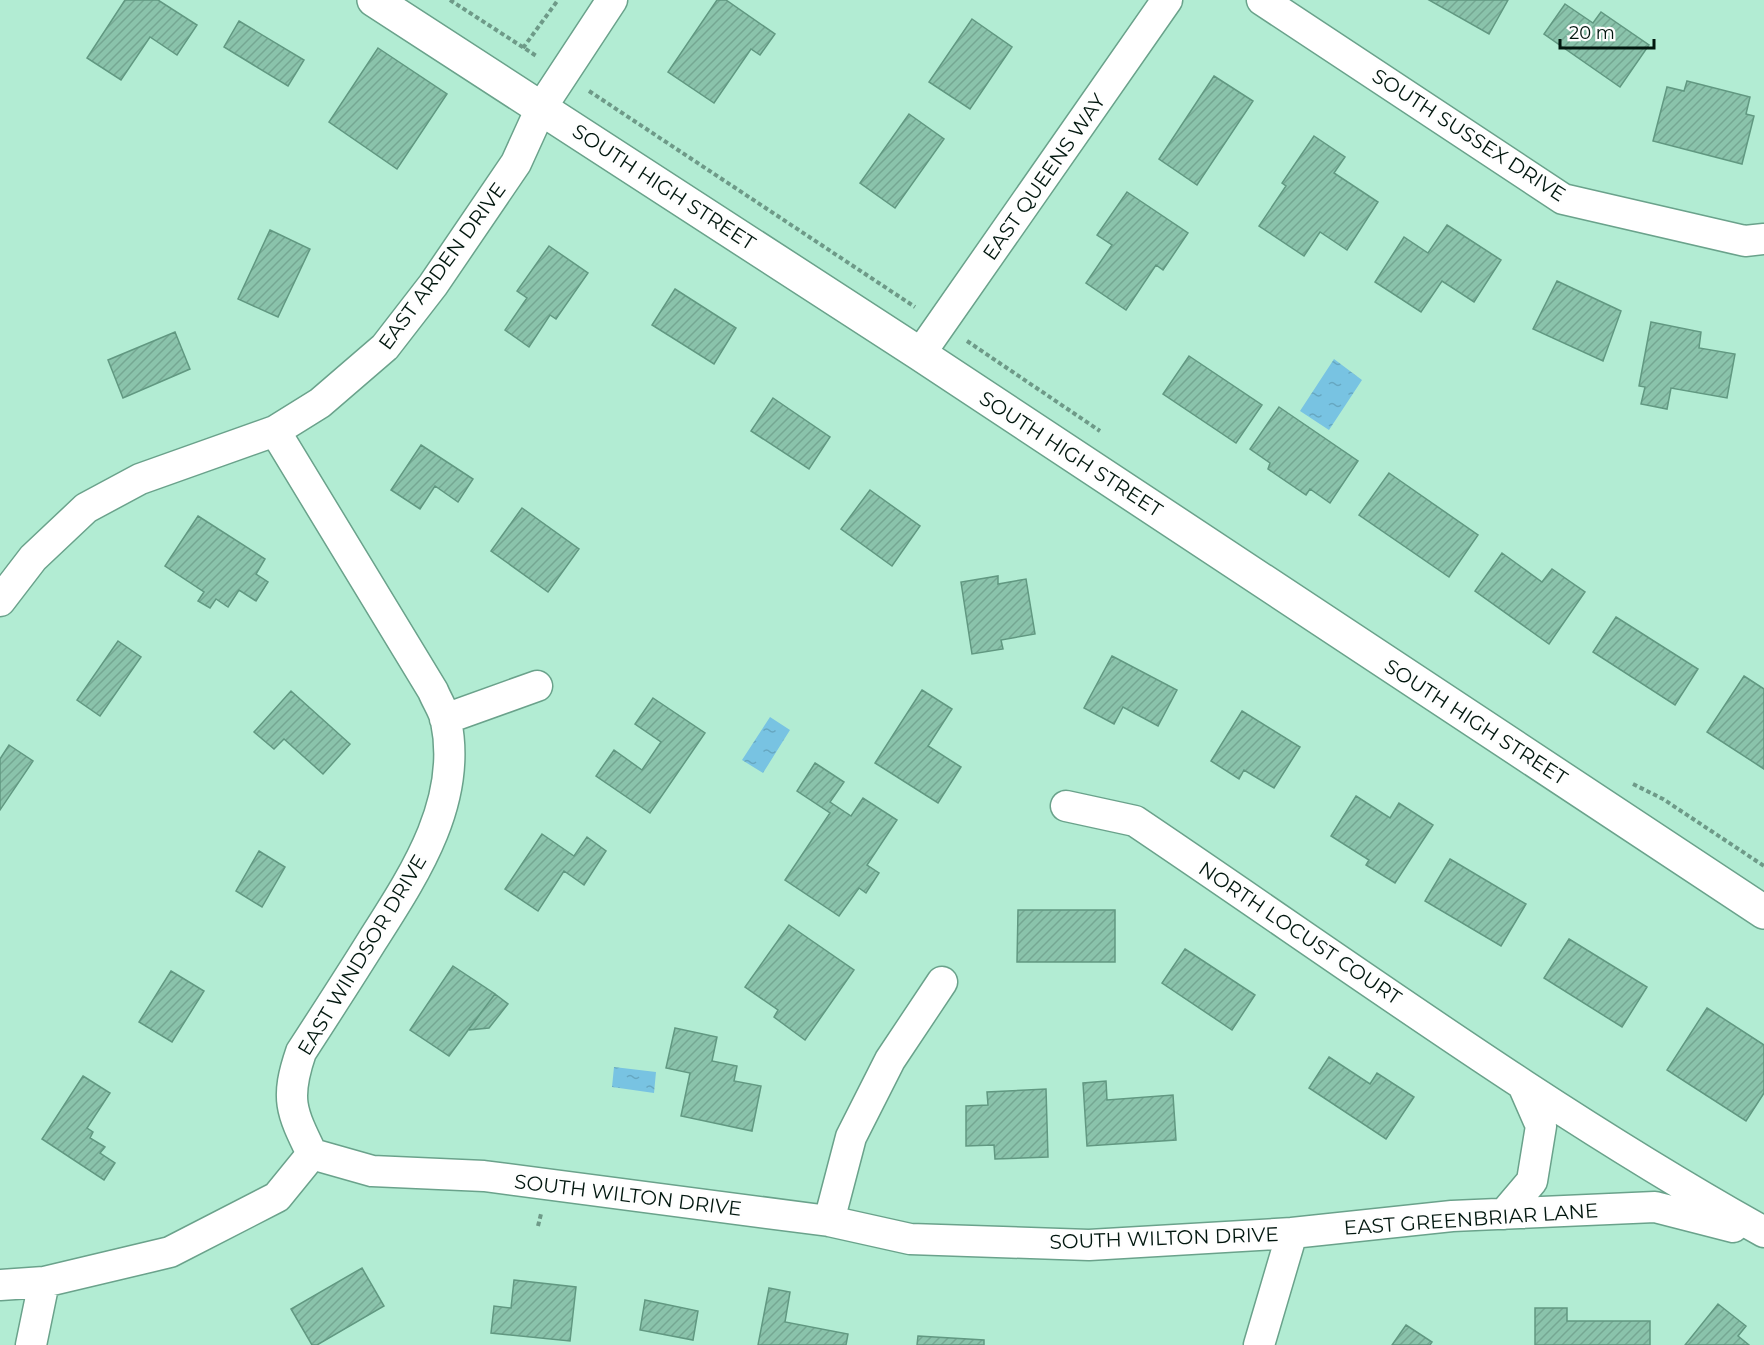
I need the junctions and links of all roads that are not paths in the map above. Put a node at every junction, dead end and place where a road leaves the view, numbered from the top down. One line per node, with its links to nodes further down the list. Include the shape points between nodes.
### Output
1 (374, 0): 5 (street, SOUTH HIGH STREET)
2 (612, 0): 5 (street, EAST ARDEN DRIVE)
3 (1167, 0): 7 (street, EAST QUEENS WAY)
4 (1262, 0): 6 (street, SOUTH SUSSEX DRIVE, via 1563,199 1744,241)
5 (541, 108): 7 (street, SOUTH HIGH STREET); 8 (street, EAST ARDEN DRIVE, via 516,163 433,285 385,346 320,403)
6 (1764, 239)
7 (920, 354): 13 (street, SOUTH HIGH STREET)
8 (275, 431): 9 (street, EAST ARDEN DRIVE, via 140,479 86,508 33,558); 11 (street, EAST WINDSOR DRIVE, via 433,691)
9 (0, 601)
10 (537, 686): 11 (street)
11 (446, 719): 16 (street, EAST WINDSOR DRIVE, via 447,788 423,855 403,894 301,1052 291,1081 293,1115)
12 (1066, 806): 15 (street, NORTH LOCUST COURT, via 1135,821)
13 (1764, 912)
14 (942, 982): 18 (street, via 890,1060 851,1137)
15 (1523, 1085): 17 (street, via 1541,1126 1532,1181); 20 (street, NORTH LOCUST COURT, via 1665,1177)
16 (312, 1154): 18 (street, SOUTH WILTON DRIVE, via 372,1171 484,1176); 21 (street, via 277,1197 170,1252)
17 (1504, 1214): 19 (street, EAST GREENBRIAR LANE); 20 (street, EAST GREENBRIAR LANE, via 1656,1207)
18 (829, 1221): 19 (street, SOUTH WILTON DRIVE, via 910,1239 1089,1245)
19 (1292, 1233): 24 (street)
20 (1764, 1234)
21 (44, 1282): 22 (street); 23 (street)
22 (0, 1285)
23 (31, 1345)
24 (1259, 1345)

